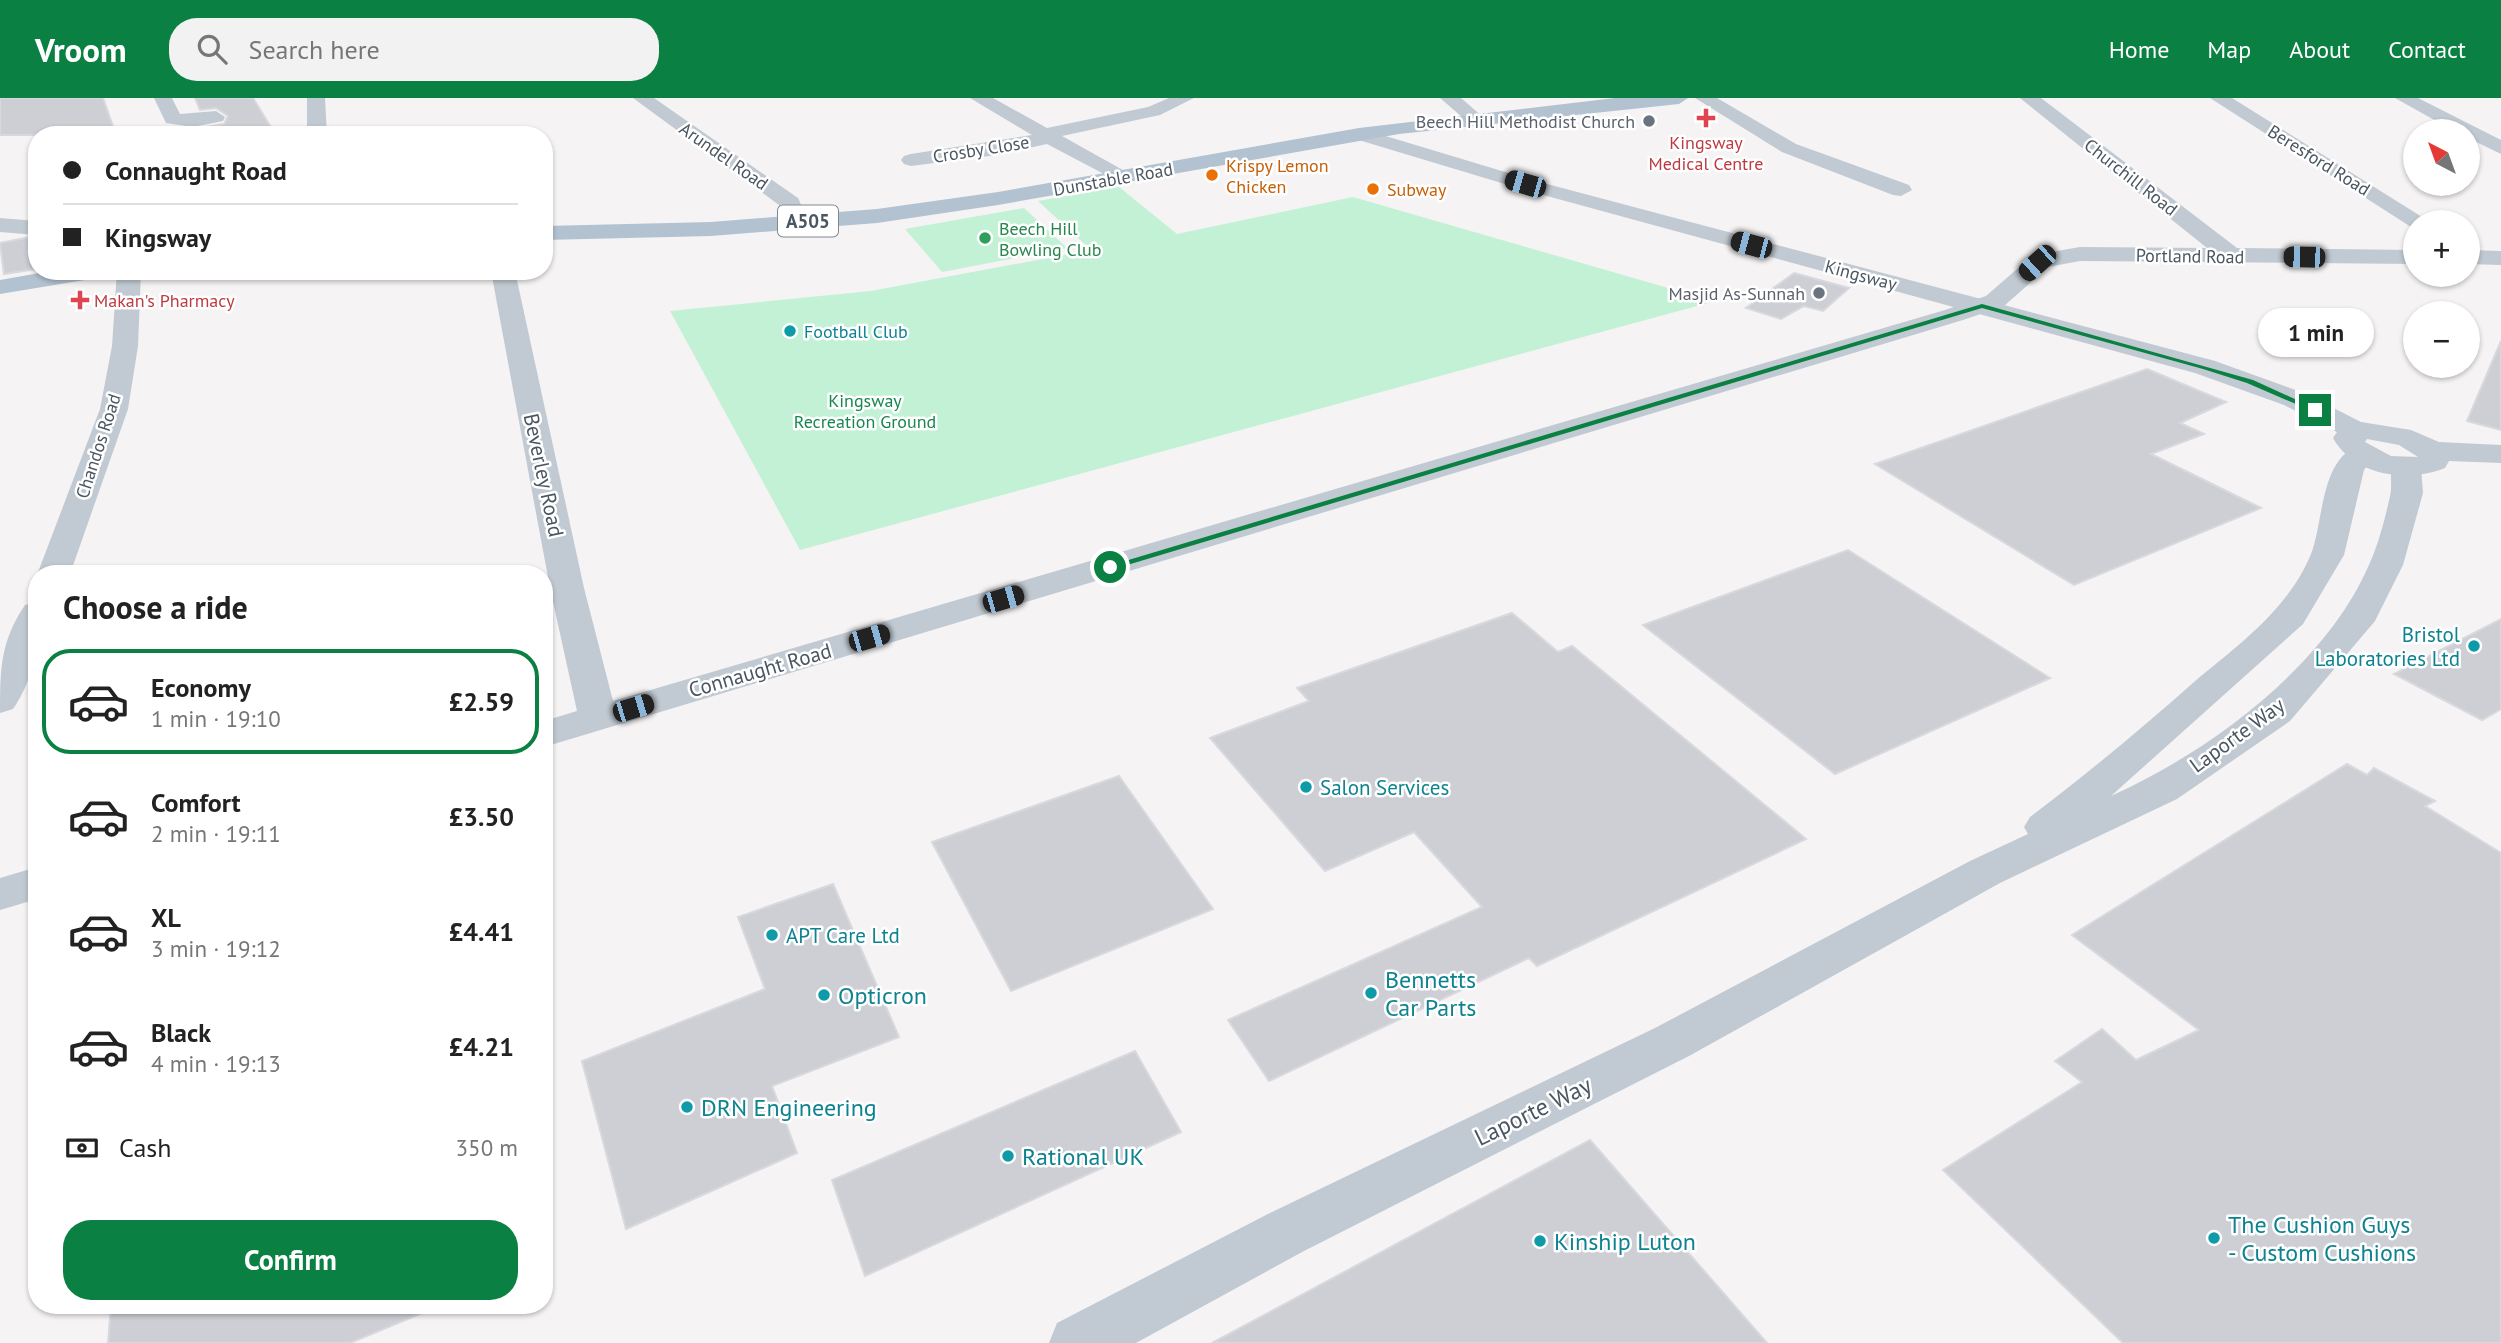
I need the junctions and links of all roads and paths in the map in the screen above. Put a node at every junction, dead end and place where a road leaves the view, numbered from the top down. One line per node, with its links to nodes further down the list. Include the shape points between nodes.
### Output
1 (163, 98): 12 (street, via 173,119)
2 (642, 98): 22 (street, Arundel Road, via 790,203)
3 (979, 98): 16 (street)
4 (1185, 98): 16 (street, Crosby Close, via 1153,111)
5 (1449, 98): 13 (street)
6 (1679, 98): 13 (main road, Dunstable Road / A505)
7 (1704, 98): 20 (street, via 1789,148)
8 (2029, 98): 26 (street, Churchill Road)
9 (2219, 98): 21 (street, Beresford Road)
10 (2404, 98): 17 (street)
11 (315, 101): 14 (street)
12 (216, 117)
13 (1475, 118): 15 (main road, Dunstable Road / A505)
14 (314, 126)
15 (1359, 134): 19 (main road, Dunstable Road / A505); 34 (street, Kingsway, via 1525,184)
16 (1049, 136): 18 (street, Crosby Close, via 997,149); 19 (street)
17 (2501, 148)
18 (911, 160)
19 (1123, 178): 22 (main road, Dunstable Road / A505, via 877,216)
20 (1901, 190)
21 (2403, 212)
22 (790, 222): 25 (main road, Dunstable Road / A505, via 750,228)
23 (0, 225): 24 (street)
24 (28, 227)
25 (553, 233)
26 (2232, 256): 27 (street, Portland Road); 34 (street, Portland Road, via 2050,257 1995,301)
27 (2403, 257)
28 (2480, 257): 29 (street)
29 (2501, 258)
30 (42, 280): 33 (main road)
31 (129, 280): 38 (street, Chandos Road, via 125,346 114,409)
32 (505, 280): 41 (street, Beverley Road)
33 (0, 287)
34 (1982, 306): 35 (street, Kingsway, via 2250,381 2294,399); 41 (street, Connaught Road)
35 (2360, 443): 37 (street, via 2391,433 2416,441); 43 (street, Laporte Way, via 2327,555 2291,617 2122,768)
36 (2501, 454): 37 (street)
37 (2419, 459): 43 (street, Laporte Way, via 2386,565 2362,614 2276,712 2163,789)
38 (55, 565)
39 (28, 634): 40 (street)
40 (0, 701)
41 (598, 718): 42 (street, Connaught Road)
42 (553, 731)
43 (1985, 873): 46 (street, Laporte Way, via 1672,1042 1298,1227)
44 (28, 886): 45 (street)
45 (0, 894)
46 (1077, 1343)

